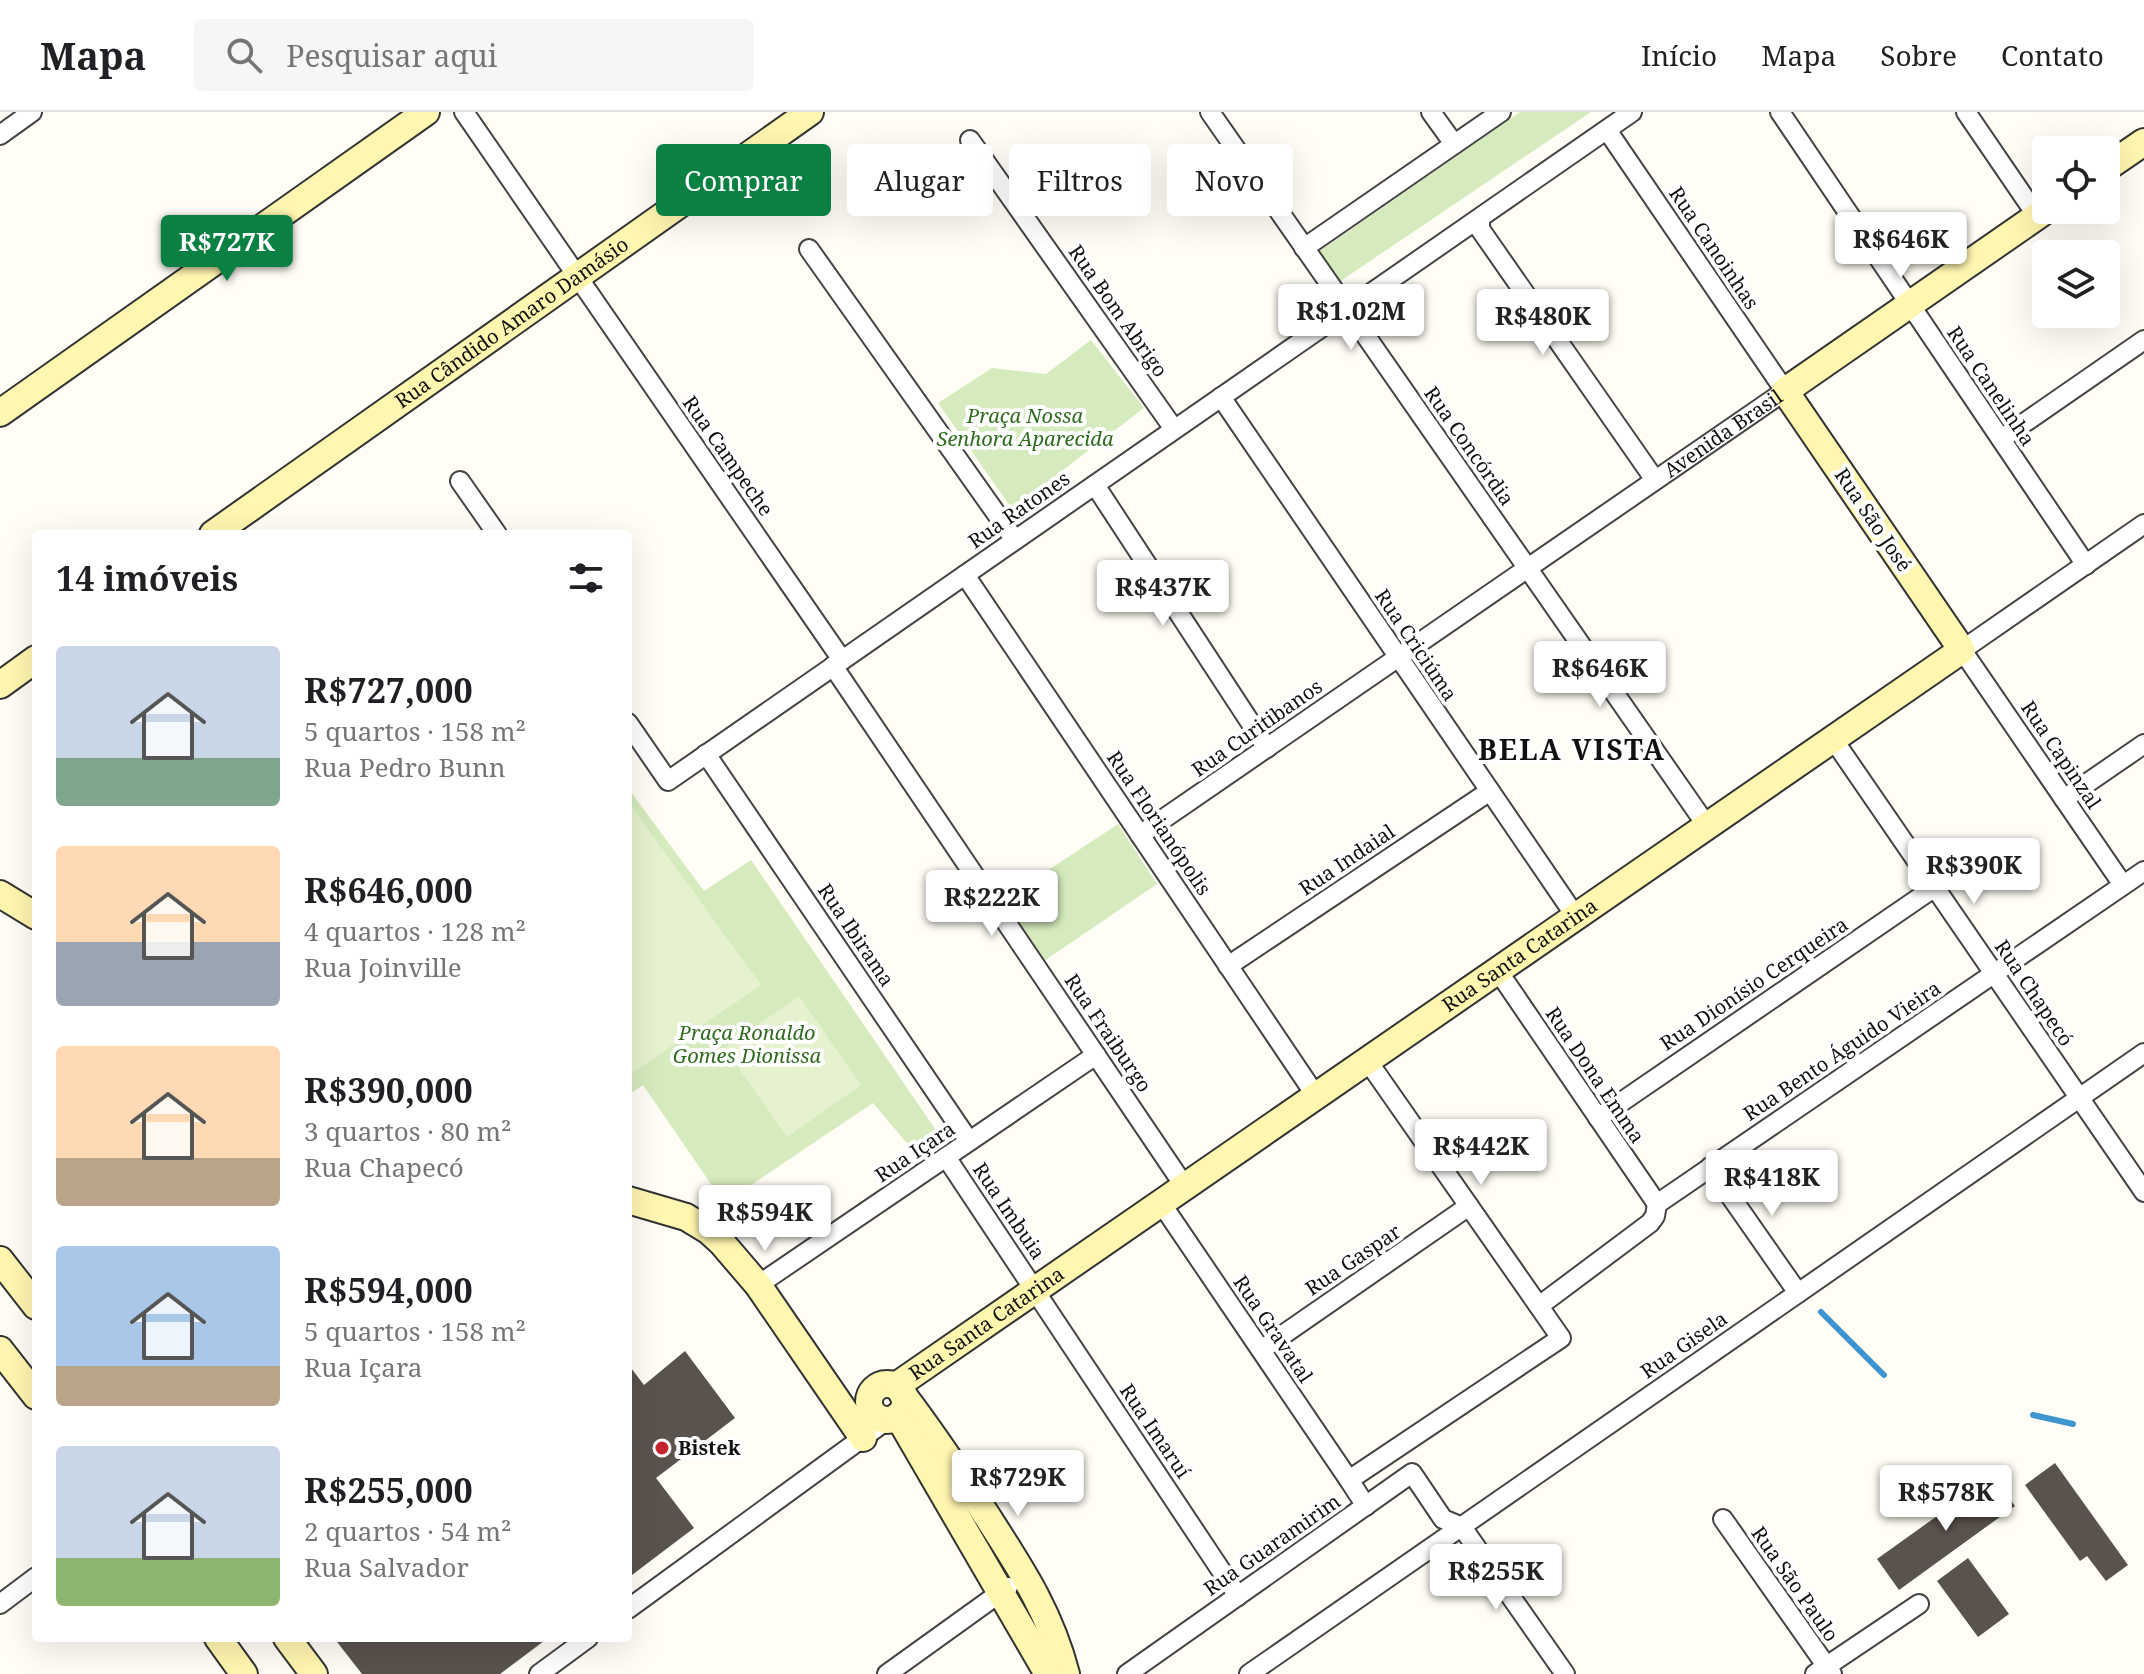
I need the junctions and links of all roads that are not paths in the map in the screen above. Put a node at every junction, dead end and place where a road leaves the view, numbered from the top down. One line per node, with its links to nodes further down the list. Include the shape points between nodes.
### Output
1 (32, 112): 12 (street)
2 (426, 112): 28 (main road)
3 (464, 112): 22 (street, Rua Campeche)
4 (810, 112): 22 (main road, Rua Cândido Amaro Damásio)
5 (1210, 112): 20 (street, Rua Concórdia)
6 (1431, 112): 15 (street)
7 (1501, 112): 15 (street)
8 (1632, 112): 11 (street, Rua Ratones)
9 (1780, 112): 23 (street, Rua Canelinha)
10 (1966, 112): 17 (street)
11 (1607, 130): 18 (street, Rua Ratones); 26 (street, Rua Canoinhas)
12 (0, 135)
13 (970, 140): 29 (street, Rua Bom Abrigo)
14 (2144, 142): 16 (main road)
15 (1454, 144): 20 (street)
16 (2120, 158)
17 (2032, 200)
18 (1480, 218): 24 (street, Rua Ratones); 31 (street, via 1480,229)
19 (2032, 220): 23 (main road, Avenida Brasil)
20 (1304, 248): 24 (street, Rua Concórdia)
21 (809, 249): 37 (street)
22 (578, 276): 35 (main road, Rua Cândido Amaro Damásio); 44 (street, Rua Campeche)
23 (1910, 304): 26 (main road, Avenida Brasil); 30 (street, Rua Canelinha)
24 (1347, 309): 27 (street, Rua Ratones); 39 (street, Rua Concórdia)
25 (2144, 340): 30 (street)
26 (1785, 391): 31 (street, Avenida Brasil); 41 (main road, Rua São José)
27 (1221, 397): 29 (street, Rua Ratones); 42 (street, Rua Criciúma)
28 (0, 413)
29 (1174, 429): 33 (street, Rua Ratones)
30 (2001, 439): 38 (street, Rua Canelinha)
31 (1655, 480): 39 (street, Avenida Brasil)
32 (460, 481): 36 (street)
33 (1095, 485): 37 (street, Rua Ratones); 49 (street)
34 (2144, 524): 38 (street, Rua Santa Catarina)
35 (219, 530)
36 (494, 530)
37 (1015, 540): 40 (street, Rua Ratones)
38 (2086, 565): 41 (street, Rua Santa Catarina)
39 (1528, 568): 42 (street, Avenida Brasil); 53 (street, Rua Concórdia)
40 (965, 575): 44 (street, Rua Ratones); 54 (street, Rua Florianópolis)
41 (1962, 650): 47 (main road, Rua Santa Catarina); 52 (street, Rua Capinzal)
42 (1398, 657): 49 (street, Rua Curitibanos); 51 (street, Rua Criciúma)
43 (32, 662): 45 (main road)
44 (838, 663): 50 (street, Rua Ratones); 65 (street, Rua Fraiburgo)
45 (0, 685)
46 (632, 729): 50 (street, Rua Ratones, via 668,781)
47 (1833, 739): 53 (main road, Rua Santa Catarina); 57 (street, Rua Chapecó)
48 (2144, 744): 52 (street)
49 (1267, 748): 54 (street, Rua Curitibanos)
50 (706, 754): 70 (street, Rua Ibirama)
51 (1490, 791): 60 (street, Rua Criciúma); 61 (street, Rua Indaial)
52 (2064, 799): 56 (street, Rua Capinzal)
53 (1707, 826): 60 (main road, Rua Santa Catarina)
54 (1140, 835): 61 (street, Rua Florianópolis)
55 (2144, 871): 56 (street, Rua Bento Águido Vieira)
56 (2123, 885): 63 (street, Rua Bento Águido Vieira)
57 (1935, 887): 63 (street, Rua Chapecó); 69 (street, Rua Dionísio Cerqueira)
58 (0, 894): 59 (main road)
59 (32, 914)
60 (1576, 917): 62 (main road, Rua Santa Catarina)
61 (1228, 966): 67 (street, Rua Florianópolis)
62 (1498, 971): 66 (main road, Rua Santa Catarina); 69 (street, Rua Dona Emma)
63 (1994, 973): 68 (street, Rua Chapecó); 72 (street, Rua Bento Águido Vieira)
64 (2144, 1053): 68 (street, Rua Gisela)
65 (1096, 1055): 70 (street, Rua Içara); 73 (street, Rua Fraiburgo)
66 (1367, 1060): 67 (main road, Rua Santa Catarina); 78 (street)
67 (1316, 1096): 73 (main road, Rua Santa Catarina)
68 (2079, 1098): 74 (street, Rua Chapecó); 82 (street, Rua Gisela)
69 (1598, 1118): 77 (street, Rua Dona Emma)
70 (969, 1141): 71 (street, Rua Içara)
71 (946, 1157): 80 (street, Rua Içara); 81 (street, Rua Imbuia)
72 (1710, 1167): 77 (street, Rua Bento Águido Vieira); 82 (street)
73 (1185, 1187): 76 (main road, Rua Santa Catarina)
74 (2144, 1192)
75 (632, 1201): 80 (main road, via 686,1217 709,1231)
76 (1161, 1203): 81 (main road, Rua Santa Catarina); 87 (street, Rua Gravatal)
77 (1657, 1204): 84 (street, Rua Bento Águido Vieira, via 1650,1223)
78 (1469, 1206): 84 (street); 87 (street, Rua Gaspar)
79 (0, 1260): 83 (main road)
80 (758, 1285): 90 (main road)
81 (1035, 1290): 91 (main road, Rua Santa Catarina); 100 (street, Rua Imaruí)
82 (1798, 1293): 96 (street, Rua Gisela)
83 (32, 1297)
84 (1539, 1306): 93 (street, Rua Guaramirim, via 1561,1338)
85 (0, 1331): 88 (main road)
86 (0, 1350): 89 (main road)
87 (1261, 1350): 93 (street, Rua Gravatal)
88 (32, 1372)
89 (32, 1391)
90 (833, 1395): 91 (main road, via 870,1395 880,1385 891,1384); 92 (main road)
91 (896, 1404): 92 (street, Rua Santa Catarina); 97 (main road, via 943,1448); 99 (main road)
92 (863, 1438): 103 (street, Rua Santa Catarina)
93 (1349, 1480): 94 (street, Rua Guaramirim)
94 (1366, 1506): 96 (street, via 1412,1473 1443,1519); 100 (street, Rua Guaramirim)
95 (1723, 1519): 107 (street, Rua São Paulo)
96 (1462, 1527): 115 (street, Rua Gisela); 116 (street)
97 (1025, 1575): 99 (street); 113 (main road, via 1049,1620)
98 (32, 1580): 101 (street)
99 (1001, 1592): 111 (street); 112 (main road)
100 (1238, 1596): 114 (street, Rua Guaramirim)
101 (0, 1604)
102 (1919, 1604): 107 (street)
103 (632, 1606)
104 (221, 1642): 108 (main road)
105 (290, 1642): 109 (main road)
106 (583, 1642): 110 (street)
107 (1825, 1671)
108 (244, 1674)
109 (314, 1674)
110 (539, 1674)
111 (887, 1674)
112 (1048, 1674)
113 (1066, 1674)
114 (1127, 1674)
115 (1249, 1674)
116 (1565, 1674)

